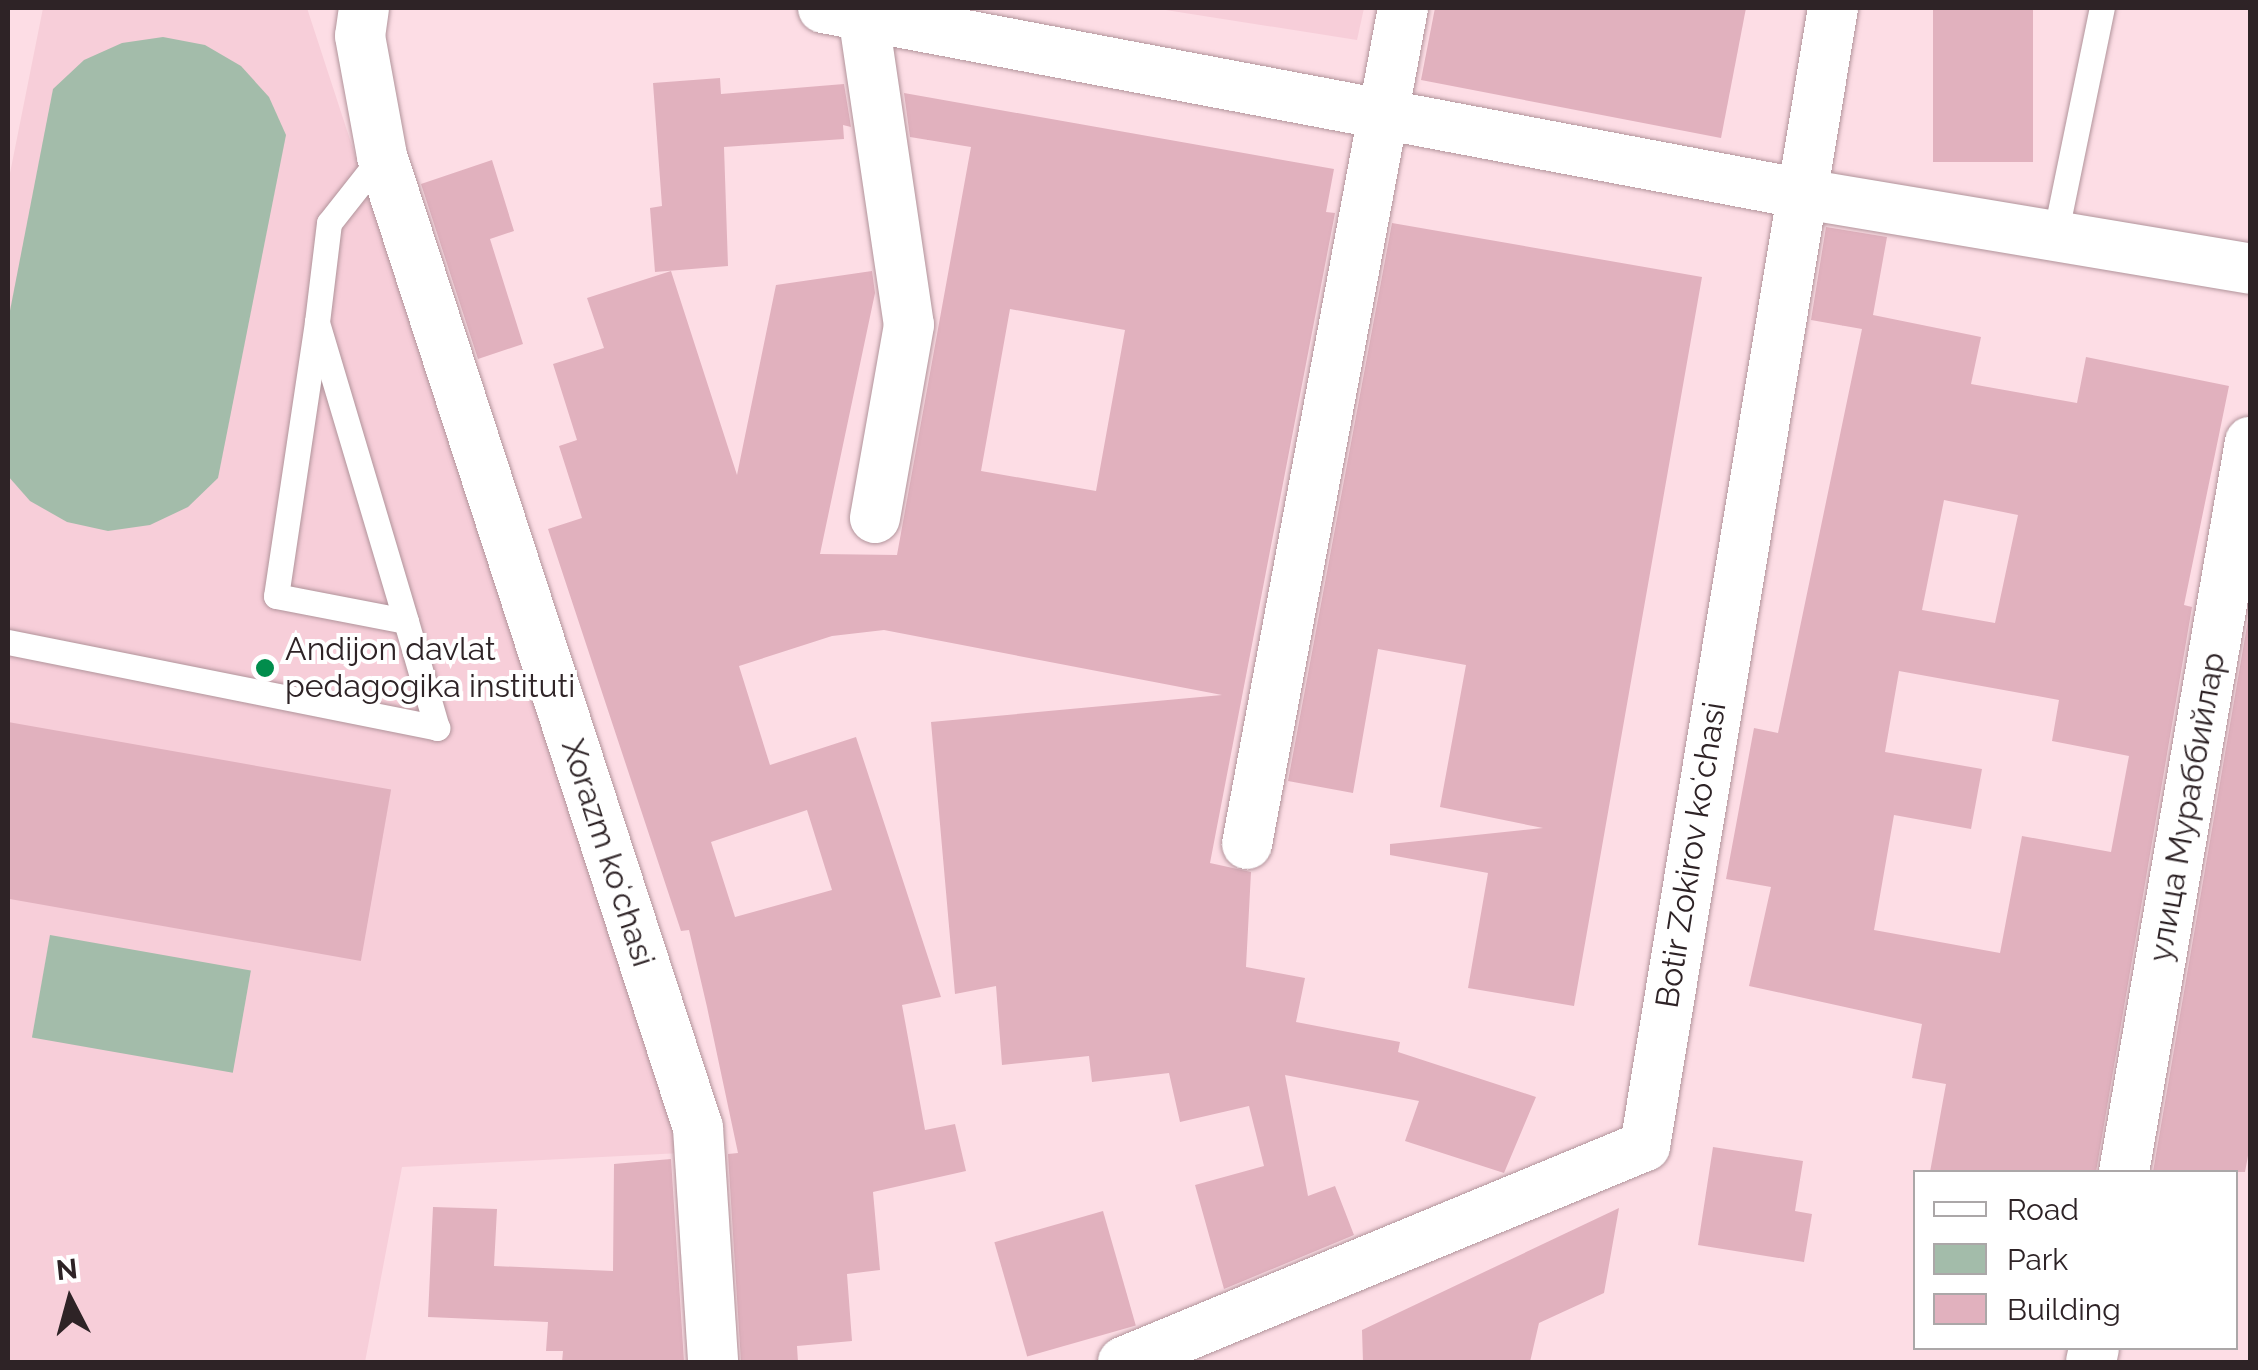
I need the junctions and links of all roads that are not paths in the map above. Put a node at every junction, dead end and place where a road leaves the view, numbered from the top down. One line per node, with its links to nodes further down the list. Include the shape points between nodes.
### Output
1 (364, 8): 7 (street, Xorazm koʻchasi, via 360,36)
2 (1403, 8): 6 (street)
3 (1833, 8): 8 (street, Botir Zokirov koʻchasi)
4 (2102, 8): 9 (lane)
5 (843, 11): 6 (street); 13 (street, via 909,325)
6 (1384, 116): 8 (street); 16 (street)
7 (382, 156): 11 (lane, via 329,223); 18 (street, Xorazm koʻchasi, via 698,1128)
8 (1798, 193): 9 (street); 19 (street, Botir Zokirov koʻchasi, via 1645,1146)
9 (2054, 236): 10 (street)
10 (2250, 268)
11 (317, 322): 14 (lane); 14 (lane, via 276,596)
12 (2250, 442): 17 (street, улица Мураббийлар)
13 (875, 518)
14 (406, 621): 15 (lane, via 437,728)
15 (8, 642)
16 (1247, 844)
17 (2124, 1170)
18 (712, 1362)
19 (1123, 1362)

